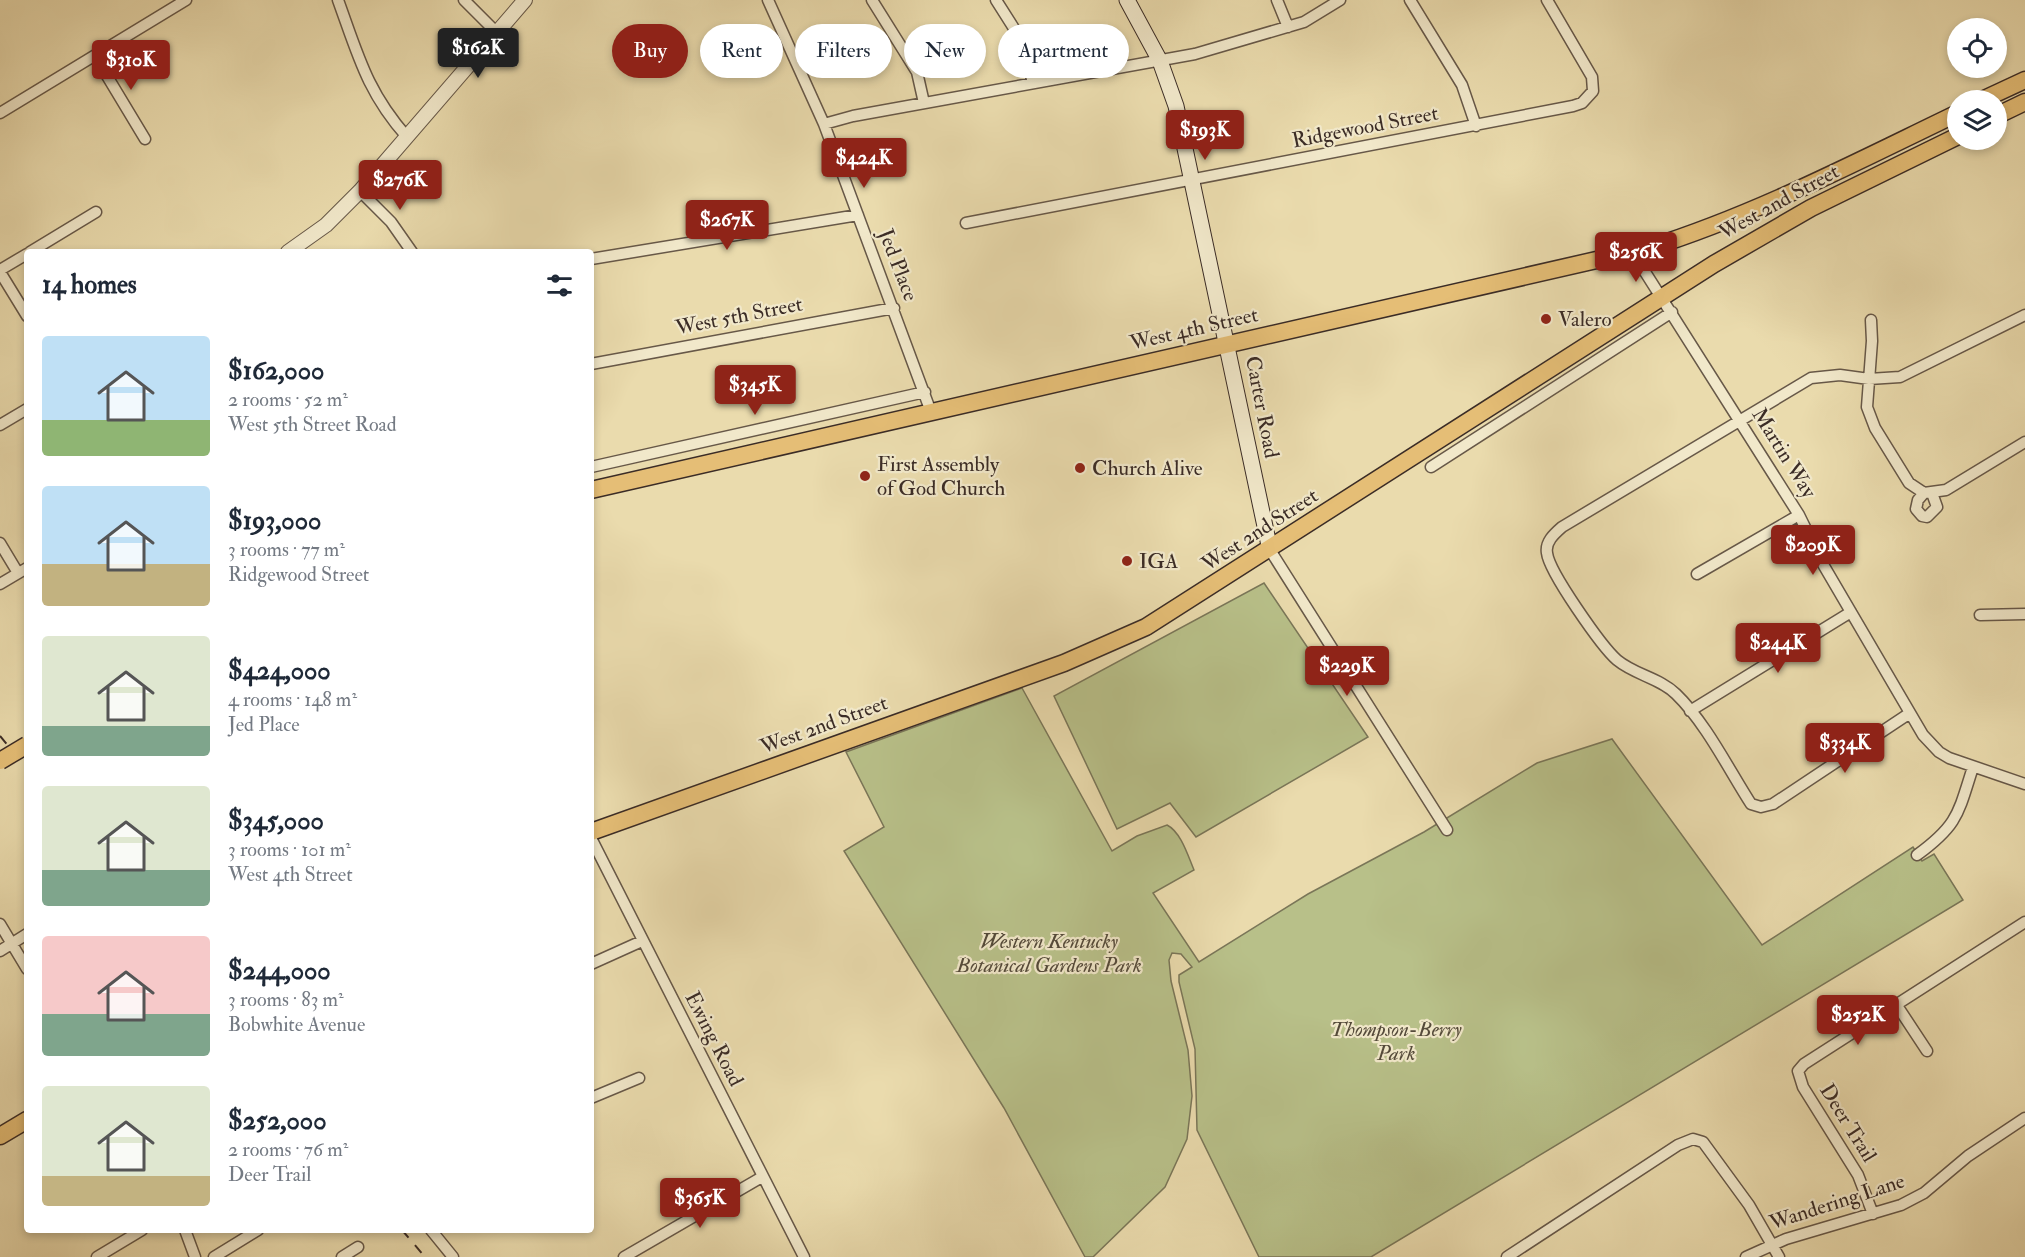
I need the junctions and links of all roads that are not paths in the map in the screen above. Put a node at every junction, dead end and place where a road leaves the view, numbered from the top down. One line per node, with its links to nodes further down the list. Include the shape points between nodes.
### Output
1 (186, 0): 15 (street)
2 (338, 0): 27 (street, via 372,90)
3 (464, 0): 14 (street)
4 (525, 0): 14 (street)
5 (768, 0): 25 (street, Jed Place)
6 (872, 0): 21 (street, via 917,72)
7 (996, 0): 18 (street, via 1022,41)
8 (1127, 0): 16 (main road, Carter Road)
9 (1277, 0): 13 (street)
10 (1340, 0): 13 (street)
11 (1410, 0): 26 (street, via 1462,85)
12 (1547, 0): 26 (street, Ridgewood Street, via 1588,69 1593,91 1573,106)
13 (1288, 27): 16 (street)
14 (497, 33): 27 (street)
15 (95, 56): 23 (street); 28 (street)
16 (1160, 61): 18 (street); 30 (main road, Carter Road, via 1176,106)
17 (2025, 80): 19 (main road)
18 (1033, 83): 21 (street)
19 (2004, 90)
20 (2025, 102): 22 (main road)
21 (924, 103): 25 (street)
22 (2007, 111)
23 (0, 113)
24 (1947, 118): 38 (main road, West 4th Street, via 1723,223)
25 (824, 124): 33 (street, Jed Place)
26 (1476, 126): 30 (street, Ridgewood Street)
27 (407, 137): 31 (street)
28 (145, 139)
29 (1947, 140): 42 (main road, West 2nd Street, via 1759,237)
30 (1192, 180): 34 (street, Ridgewood Street); 48 (main road, Carter Road)
31 (360, 191): 36 (street); 37 (street, via 392,222)
32 (96, 212): 35 (street)
33 (858, 215): 40 (street); 43 (street, Jed Place)
34 (966, 223)
35 (36, 249)
36 (296, 249)
37 (410, 249)
38 (1633, 253): 42 (street, Martin Way); 48 (main road, West 4th Street)
39 (24, 256): 41 (street)
40 (594, 259)
41 (0, 271): 44 (street)
42 (1662, 297): 45 (street, Martin Way); 56 (main road, West 2nd Street)
43 (894, 308): 49 (street, West 5th Street); 51 (street, Jed Place)
44 (24, 311)
45 (1672, 312): 54 (street, Martin Way); 56 (street, West 2nd Street)
46 (2025, 315): 50 (street, via 1911,374 1890,380)
47 (1871, 320): 50 (street)
48 (1228, 344): 53 (main road, West 4th Street); 63 (main road, Carter Road)
49 (594, 363)
50 (1869, 379): 54 (street, via 1840,375 1811,378); 57 (street, via 1867,406 1875,428 1903,476 1928,493 1955,486)
51 (925, 392): 53 (street, Jed Place); 58 (street)
52 (24, 411): 55 (street)
53 (931, 412): 60 (main road, West 4th Street)
54 (1742, 422): 61 (street, Martin Way); 70 (street, via 1562,527 1550,540 1547,554 1608,650 1626,666 1668,687)
55 (0, 425)
56 (1456, 440): 59 (street, West 2nd Street); 63 (main road, West 2nd Street)
57 (2025, 442)
58 (594, 466)
59 (1431, 467)
60 (594, 488)
61 (1799, 515): 65 (street); 67 (street, Martin Way)
62 (0, 543): 64 (street)
63 (1270, 550): 76 (street); 77 (main road, West 2nd Street, via 1166,616 1106,647)
64 (23, 571): 66 (street)
65 (1697, 574)
66 (0, 585)
67 (1851, 612): 70 (street); 71 (street, Martin Way)
68 (2025, 614): 69 (street)
69 (1980, 615)
70 (1690, 711): 71 (street, via 1751,804 1767,806 1788,796)
71 (1910, 713): 74 (street, Martin Way, via 1939,752)
72 (24, 747): 73 (main road, bridge)
73 (0, 761)
74 (1973, 767): 75 (street, Martin Way); 79 (street, via 1953,824)
75 (2025, 784)
76 (1447, 830)
77 (594, 831)
78 (594, 844): 83 (street, Ewing Road)
79 (1917, 855)
80 (2025, 922): 88 (street, Deer Trail)
81 (0, 924): 84 (street)
82 (24, 936): 84 (street)
83 (642, 941): 86 (street); 95 (street, Ewing Road)
84 (12, 944): 85 (street); 87 (street)
85 (0, 951)
86 (594, 963)
87 (24, 964)
88 (1896, 1004): 89 (street); 96 (street, Deer Trail, via 1798,1071 1803,1087 1858,1175)
89 (1927, 1051)
90 (639, 1078): 91 (street)
91 (594, 1097)
92 (2025, 1118): 96 (street, Wandering Lane, via 1968,1156 1924,1193)
93 (24, 1122): 94 (main road)
94 (0, 1136)
95 (762, 1177): 108 (street); 109 (street, Ewing Road)
96 (1873, 1214): 101 (street, Wandering Lane)
97 (137, 1233): 103 (street)
98 (186, 1233): 104 (street)
99 (253, 1233): 105 (street)
100 (433, 1233): 107 (street)
101 (1772, 1244): 110 (street, via 1749,1205 1698,1139); 111 (street, Wandering Lane); 112 (street)
102 (358, 1247): 106 (street)
103 (97, 1257)
104 (195, 1257)
105 (214, 1257)
106 (342, 1257)
107 (453, 1257)
108 (624, 1257)
109 (804, 1257)
110 (1507, 1257)
111 (1746, 1257)
112 (1779, 1257)

